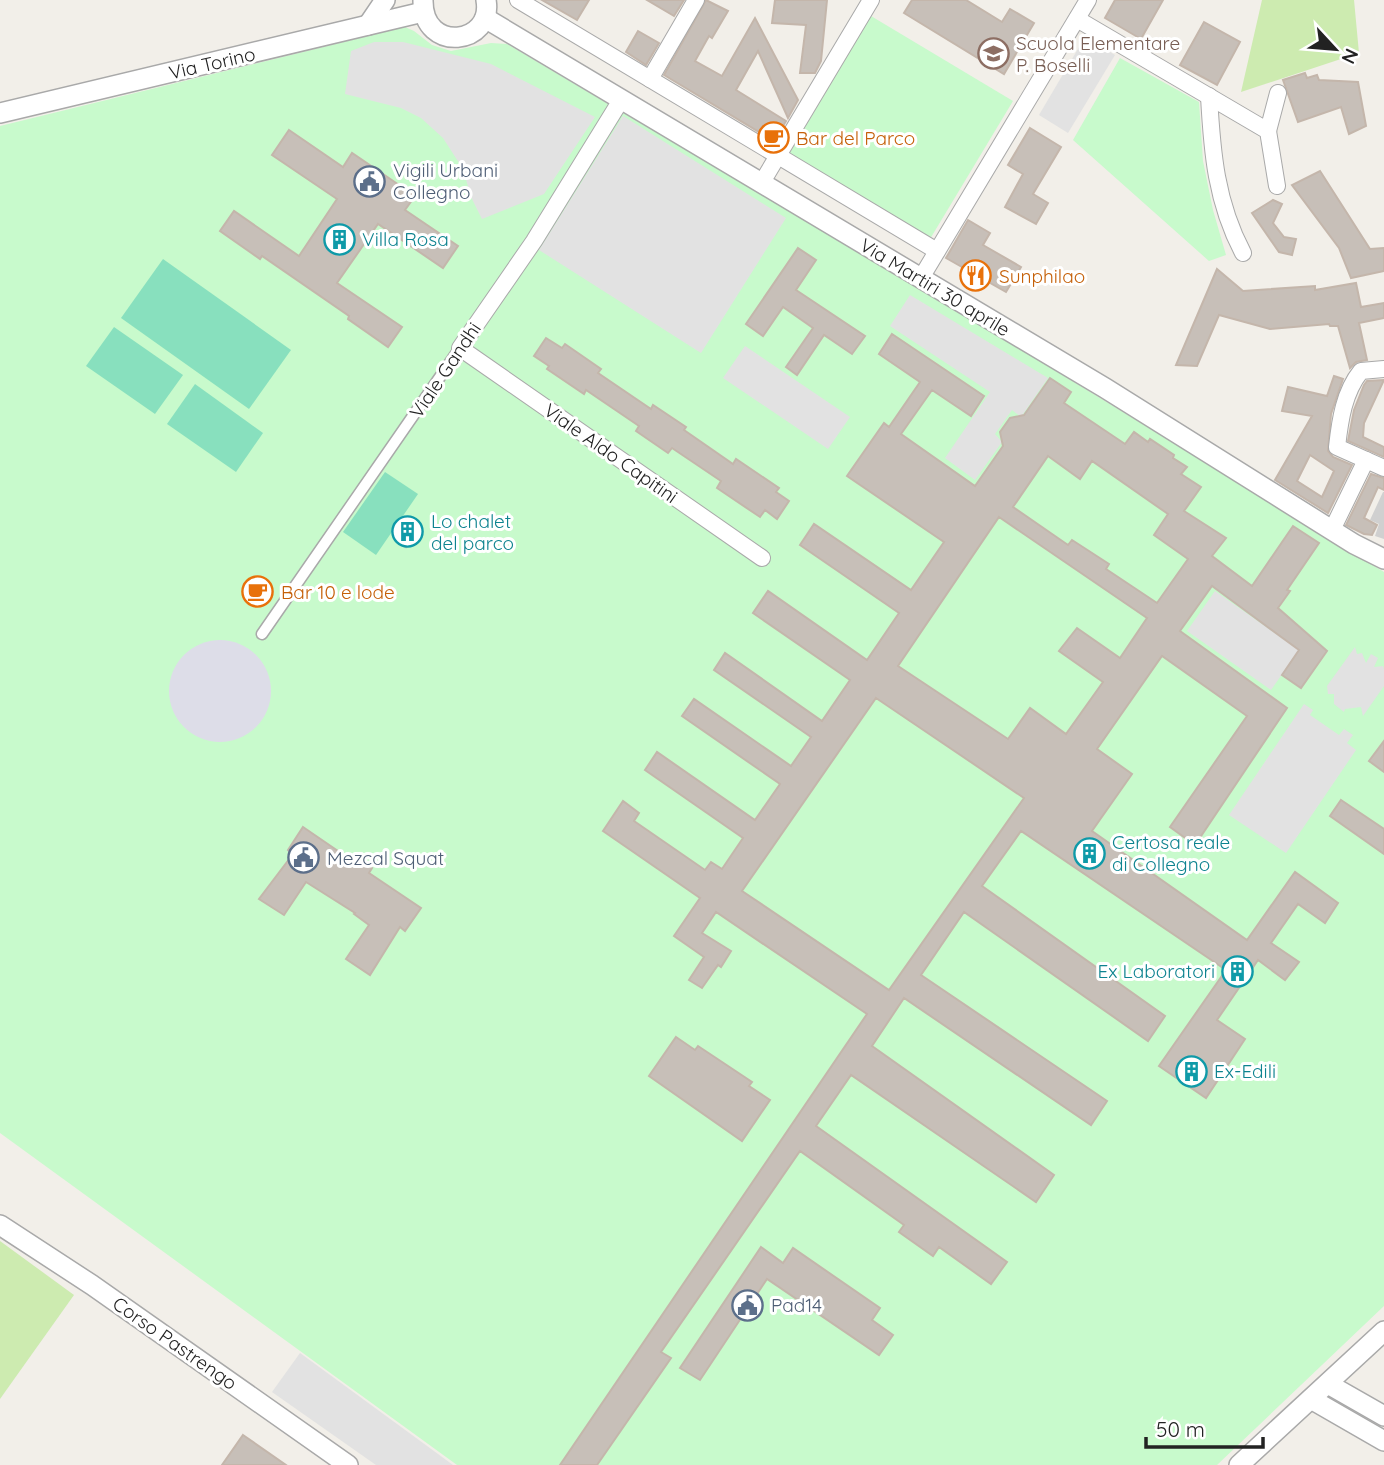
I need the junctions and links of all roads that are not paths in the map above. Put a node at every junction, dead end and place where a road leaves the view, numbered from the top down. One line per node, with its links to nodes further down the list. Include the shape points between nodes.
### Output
1 (385, 0): 9 (street)
2 (518, 0): 10 (street, Via Martiri 30 aprile)
3 (696, 0): 10 (street)
4 (871, 0): 16 (street)
5 (1088, 0): 8 (street)
6 (423, 6): 7 (street, via 436,32 459,38 470,34); 9 (street, Via Torino)
7 (485, 9): 13 (street, Via Martiri 30 aprile)
8 (1077, 19): 12 (street); 19 (street)
9 (368, 25): 14 (street, Via Torino)
10 (649, 79): 16 (street, Via Martiri 30 aprile)
11 (1278, 93): 15 (street)
12 (1209, 96): 15 (street); 20 (street, via 1222,200 1228,225)
13 (621, 100): 17 (street, Via Martiri 30 aprile); 22 (street, Viale Gandhi, via 534,241)
14 (0, 113)
15 (1268, 131): 18 (street)
16 (778, 156): 17 (street); 19 (street, Via Martiri 30 aprile)
17 (761, 184): 21 (street, Via Martiri 30 aprile)
18 (1277, 186)
19 (937, 251): 21 (street)
20 (1243, 253)
21 (921, 278): 26 (street, Via Martiri 30 aprile)
22 (460, 348): 27 (street, Viale Aldo Capitini); 29 (street, Viale Gandhi)
23 (1384, 369): 24 (street, via 1361,371 1341,415 1337,447)
24 (1366, 460): 25 (street); 26 (street)
25 (1384, 468)
26 (1332, 530): 28 (street, Via Martiri 30 aprile)
27 (762, 558)
28 (1384, 559)
29 (262, 634)
30 (0, 1225): 36 (street, Corso Pastrengo)
31 (1384, 1331): 32 (street)
32 (1328, 1384): 33 (street); 34 (street)
33 (1311, 1399): 35 (street); 37 (street)
34 (1384, 1416)
35 (1384, 1441)
36 (348, 1465)
37 (1239, 1465)

